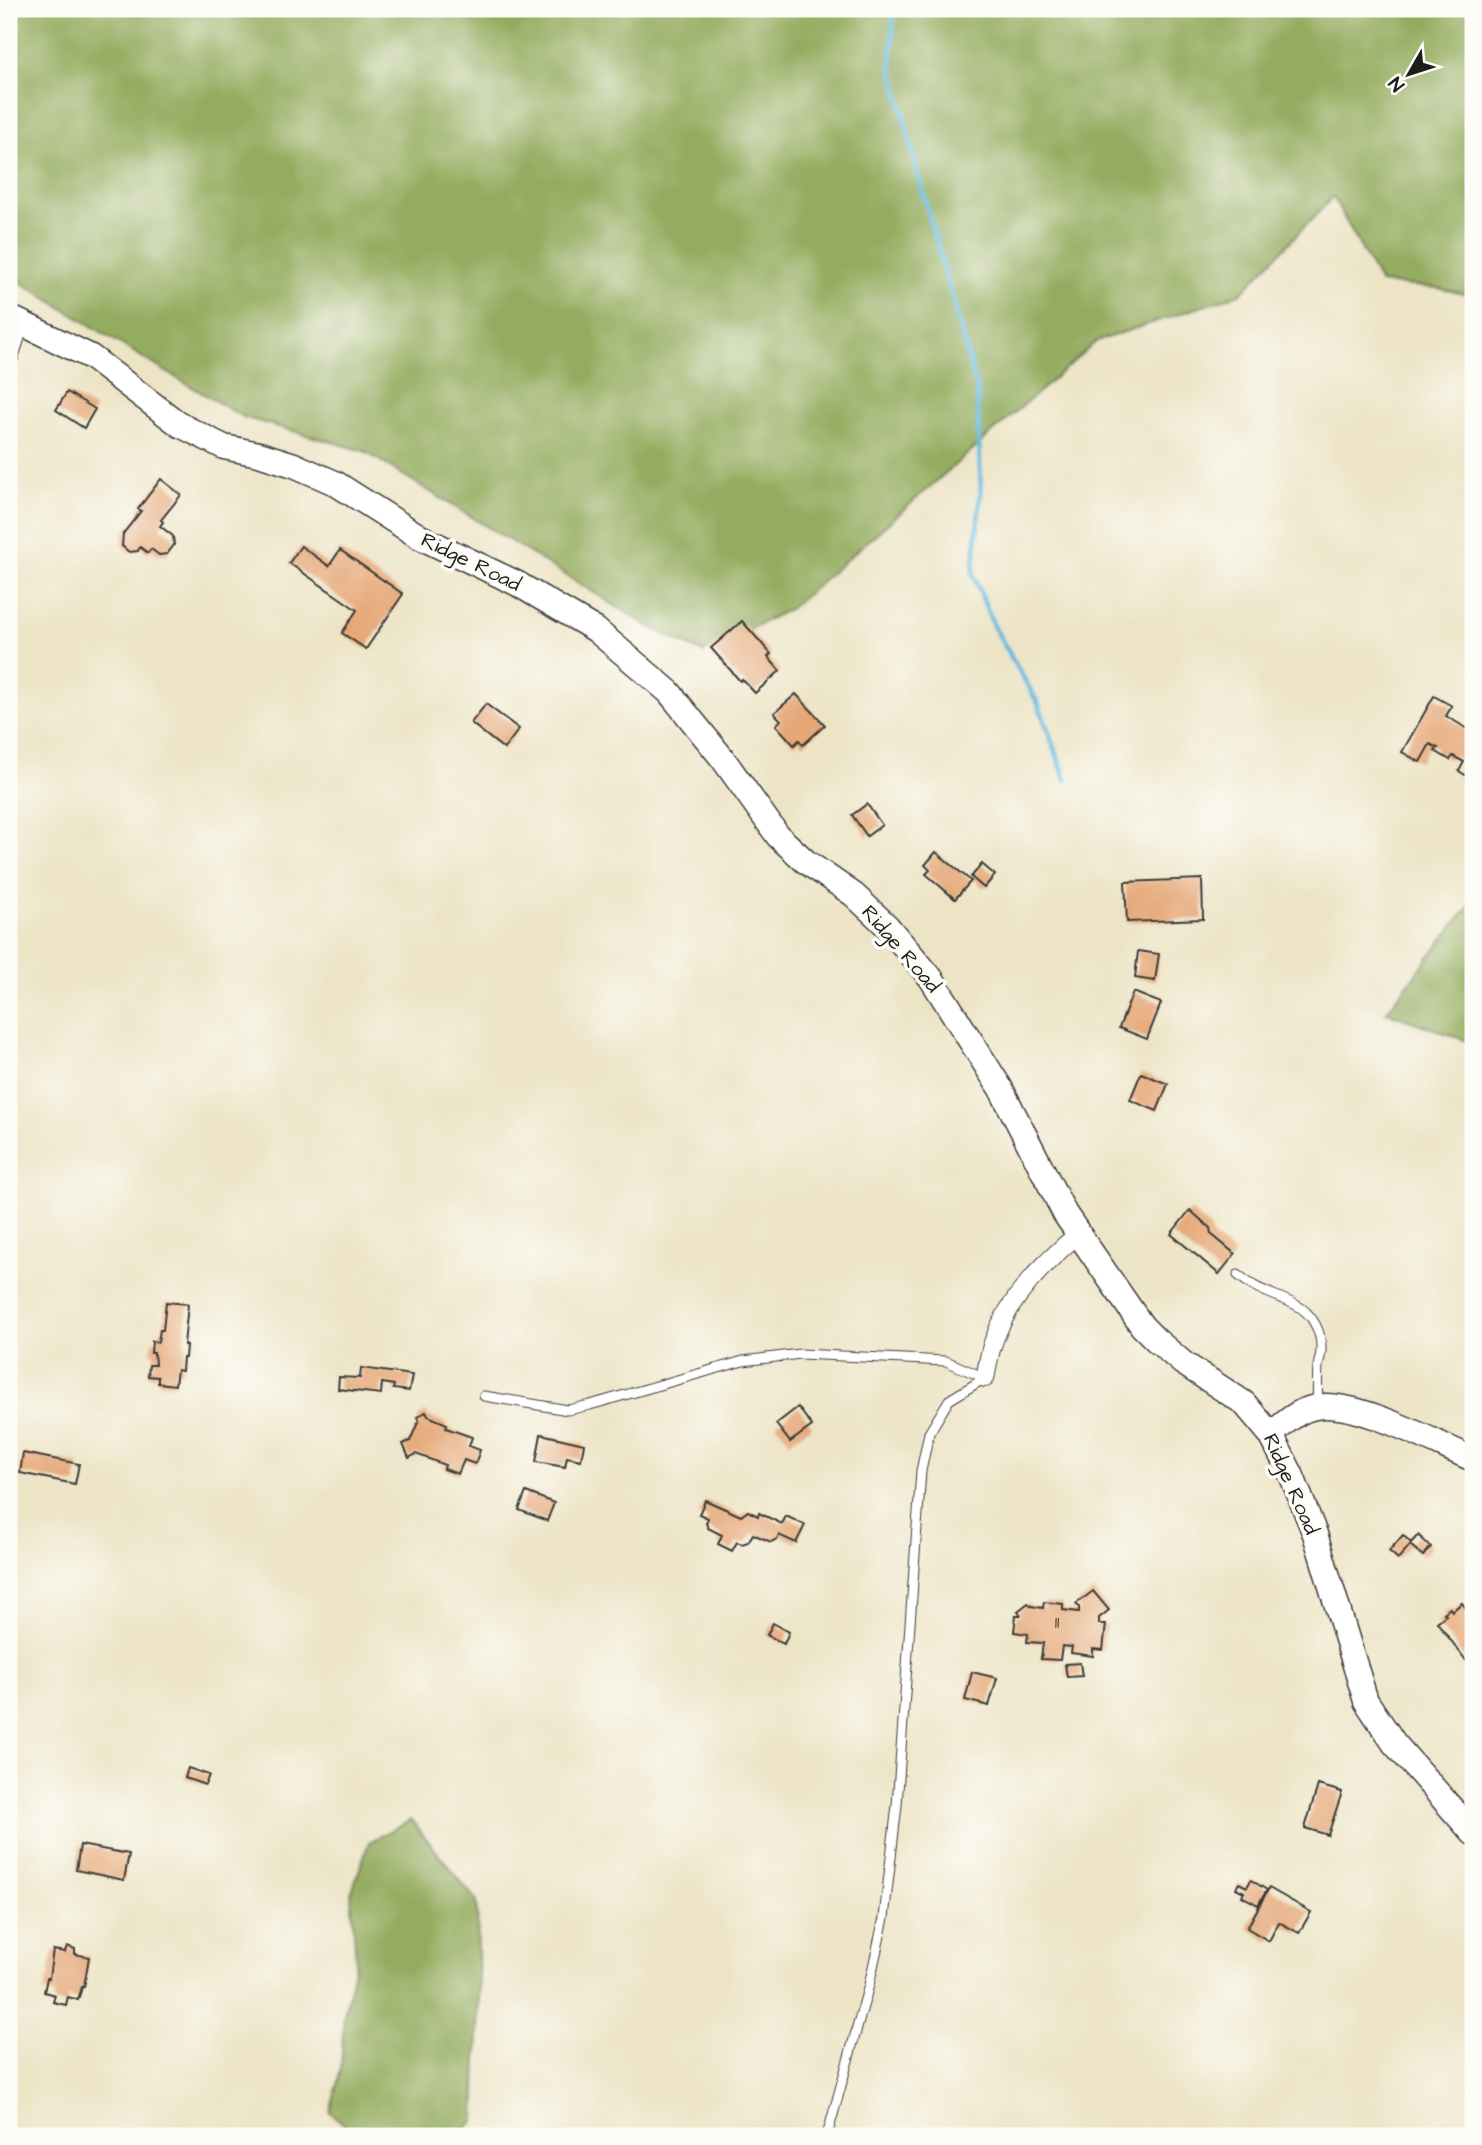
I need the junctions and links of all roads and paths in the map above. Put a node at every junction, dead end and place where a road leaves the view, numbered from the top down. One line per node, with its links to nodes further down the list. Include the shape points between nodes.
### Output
1 (14, 321): 2 (street); 3 (street, Ridge Road, via 91,357 180,425 224,447 294,465 335,483 420,537 516,583 596,630 669,692 778,836 854,895 931,978 1001,1089)
2 (9, 357)
3 (1078, 1234): 5 (street, via 1017,1296 994,1340); 8 (street, Ridge Road, via 1156,1340 1244,1402)
4 (1238, 1275): 7 (lane, via 1251,1286 1298,1306 1319,1332)
5 (985, 1378): 6 (lane, via 946,1361 800,1354 743,1361 568,1410); 11 (lane, via 949,1400 929,1433 921,1471 897,1805 884,1919)
6 (484, 1396)
7 (1317, 1407): 8 (street, via 1293,1417); 9 (street, via 1361,1411)
8 (1271, 1435): 10 (street, Ridge Road, via 1315,1534 1366,1701 1394,1743)
9 (1473, 1459)
10 (1473, 1833)
11 (827, 2136)

